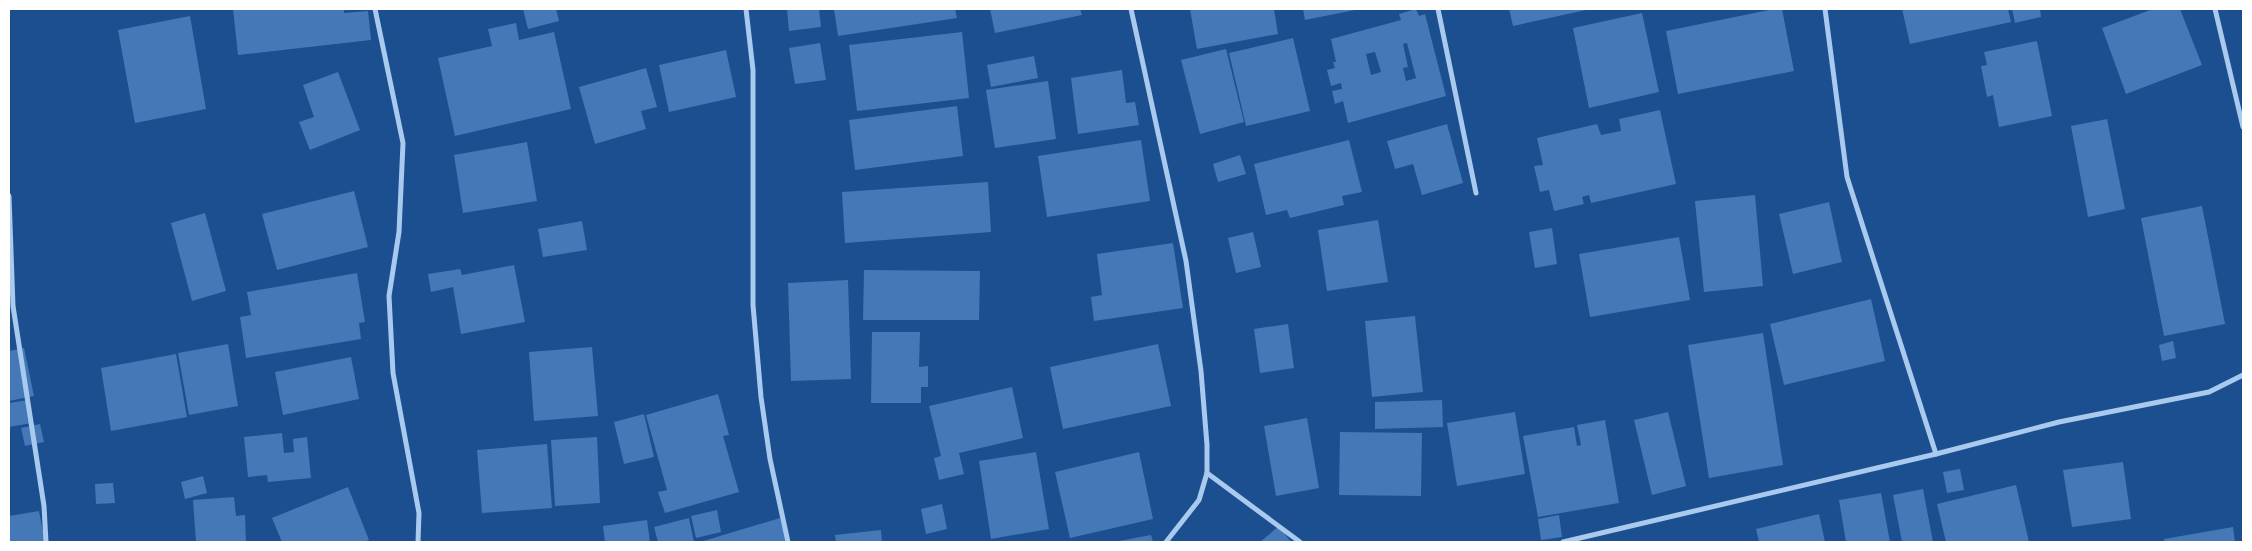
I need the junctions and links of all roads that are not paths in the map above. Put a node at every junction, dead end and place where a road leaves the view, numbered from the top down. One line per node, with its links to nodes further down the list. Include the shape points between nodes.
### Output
1 (375, 9): 15 (street, via 402,143 399,232 389,296 394,373 418,513)
2 (746, 9): 16 (street, via 753,70 753,305 768,441)
3 (1131, 9): 13 (street, via 1186,261 1201,371)
4 (1438, 9): 8 (street)
5 (1825, 9): 12 (street, via 1847,176)
6 (2216, 9): 7 (street)
7 (2243, 127)
8 (1476, 193)
9 (9, 196): 10 (street)
10 (11, 307): 14 (street, via 44,506)
11 (2243, 375): 12 (street, via 2209,392 2059,422)
12 (1936, 454): 19 (street)
13 (1207, 473): 17 (street, via 1199,500); 18 (street)
14 (46, 542)
15 (418, 542)
16 (788, 542)
17 (1166, 542)
18 (1300, 542)
19 (1563, 542)

